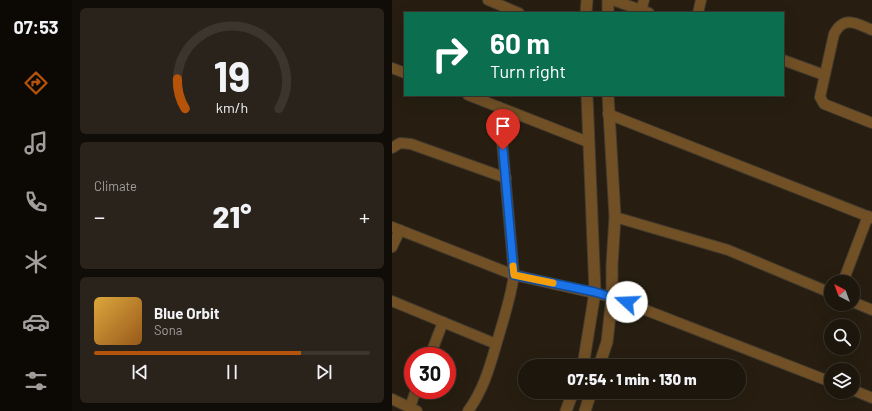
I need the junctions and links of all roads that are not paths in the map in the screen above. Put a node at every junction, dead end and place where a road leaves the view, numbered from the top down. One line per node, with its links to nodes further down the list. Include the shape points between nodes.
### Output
1 (488, 0): 7 (street)
2 (586, 0): 8 (street)
3 (608, 0): 9 (street)
4 (613, 0): 10 (street)
5 (644, 0): 10 (street)
6 (701, 0): 11 (street)
7 (518, 12)
8 (586, 12)
9 (608, 12)
10 (645, 12)
11 (698, 12)
12 (872, 30): 16 (street, via 853,22 844,22 838,27)
13 (784, 60): 16 (street)
14 (392, 68): 15 (street)
15 (404, 73)
16 (824, 75): 22 (street, via 820,97 824,104)
17 (471, 96): 20 (street)
18 (587, 96): 23 (street)
19 (608, 96): 21 (street)
20 (500, 107): 23 (street); 25 (street)
21 (608, 114): 26 (street); 27 (street)
22 (872, 123)
23 (588, 142): 33 (street)
24 (392, 148): 25 (street, via 400,143 410,144)
25 (506, 178): 30 (street)
26 (615, 217): 32 (street, via 728,250); 34 (street)
27 (870, 217): 31 (street)
28 (396, 228): 29 (street); 30 (street)
29 (392, 247)
30 (514, 275): 33 (street); 39 (street, via 512,292)
31 (846, 275)
32 (824, 290)
33 (595, 292): 34 (street); 41 (street)
34 (612, 297): 42 (street); 43 (street)
35 (392, 301): 38 (street)
36 (860, 305): 37 (street)
37 (872, 310)
38 (443, 322): 39 (street); 40 (street)
39 (496, 344): 51 (street, via 485,383)
40 (433, 347)
41 (584, 359)
42 (601, 359)
43 (824, 379)
44 (860, 393): 45 (street)
45 (872, 398)
46 (392, 399): 50 (street)
47 (415, 399): 50 (street)
48 (570, 399): 52 (street)
49 (589, 399): 53 (street)
50 (414, 409)
51 (468, 411)
52 (566, 411)
53 (585, 411)

